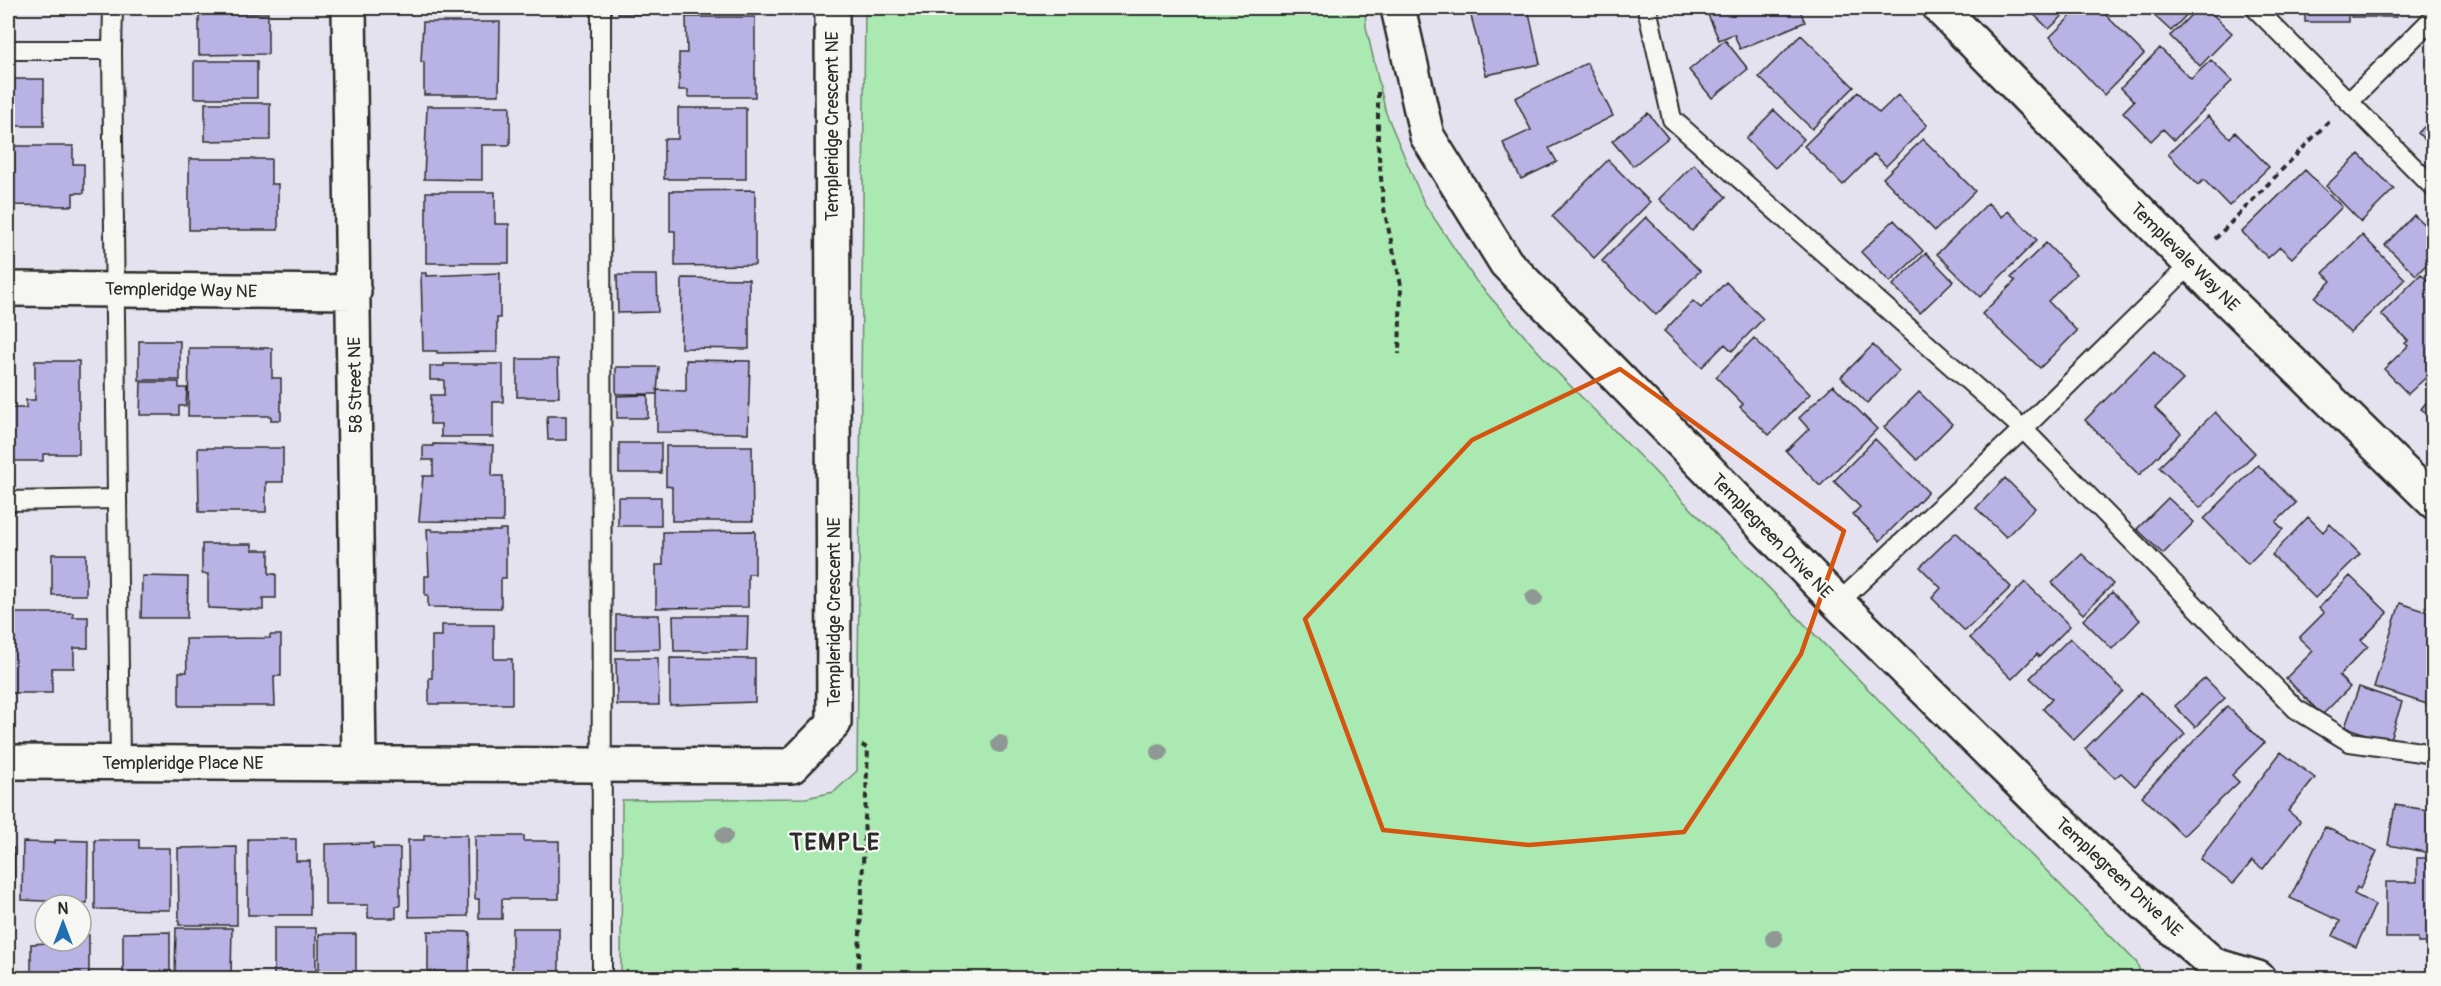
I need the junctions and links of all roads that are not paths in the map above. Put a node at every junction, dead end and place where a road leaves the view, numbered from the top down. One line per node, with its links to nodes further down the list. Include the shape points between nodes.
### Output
1 (113, 8): 11 (lane)
2 (348, 8): 17 (street, 58 Street NE)
3 (601, 8): 27 (lane)
4 (832, 8): 27 (street, Templeridge Crescent NE, via 834,723 792,766)
5 (1398, 8): 22 (street, Templegreen Drive NE, via 1427,136 1506,263)
6 (1647, 8): 18 (lane, via 1672,119)
7 (1940, 8): 14 (street, Templevale Way NE)
8 (2255, 8): 12 (lane)
9 (2433, 17): 12 (lane)
10 (8, 50): 11 (lane)
11 (112, 50): 15 (lane)
12 (2349, 102): 13 (lane)
13 (2433, 188)
14 (2191, 264): 18 (lane); 21 (street, Templevale Way NE)
15 (117, 288): 16 (street, Templeridge Way NE); 17 (street, Templeridge Way NE); 19 (lane)
16 (8, 289)
17 (354, 292): 25 (street, 58 Street NE)
18 (2023, 429): 22 (lane); 23 (lane, via 2296,709 2350,742)
19 (116, 499): 20 (lane); 26 (lane)
20 (8, 501)
21 (2433, 502)
22 (1838, 603): 28 (street, Templegreen Drive NE)
23 (2433, 754)
24 (8, 762): 26 (street, Templeridge Place NE)
25 (359, 762): 26 (street, Templeridge Place NE); 27 (street, Templeridge Crescent NE)
26 (120, 763)
27 (602, 764): 29 (lane)
28 (2210, 971): 30 (street, Templegreen Drive NE)
29 (602, 978)
30 (2258, 978)

